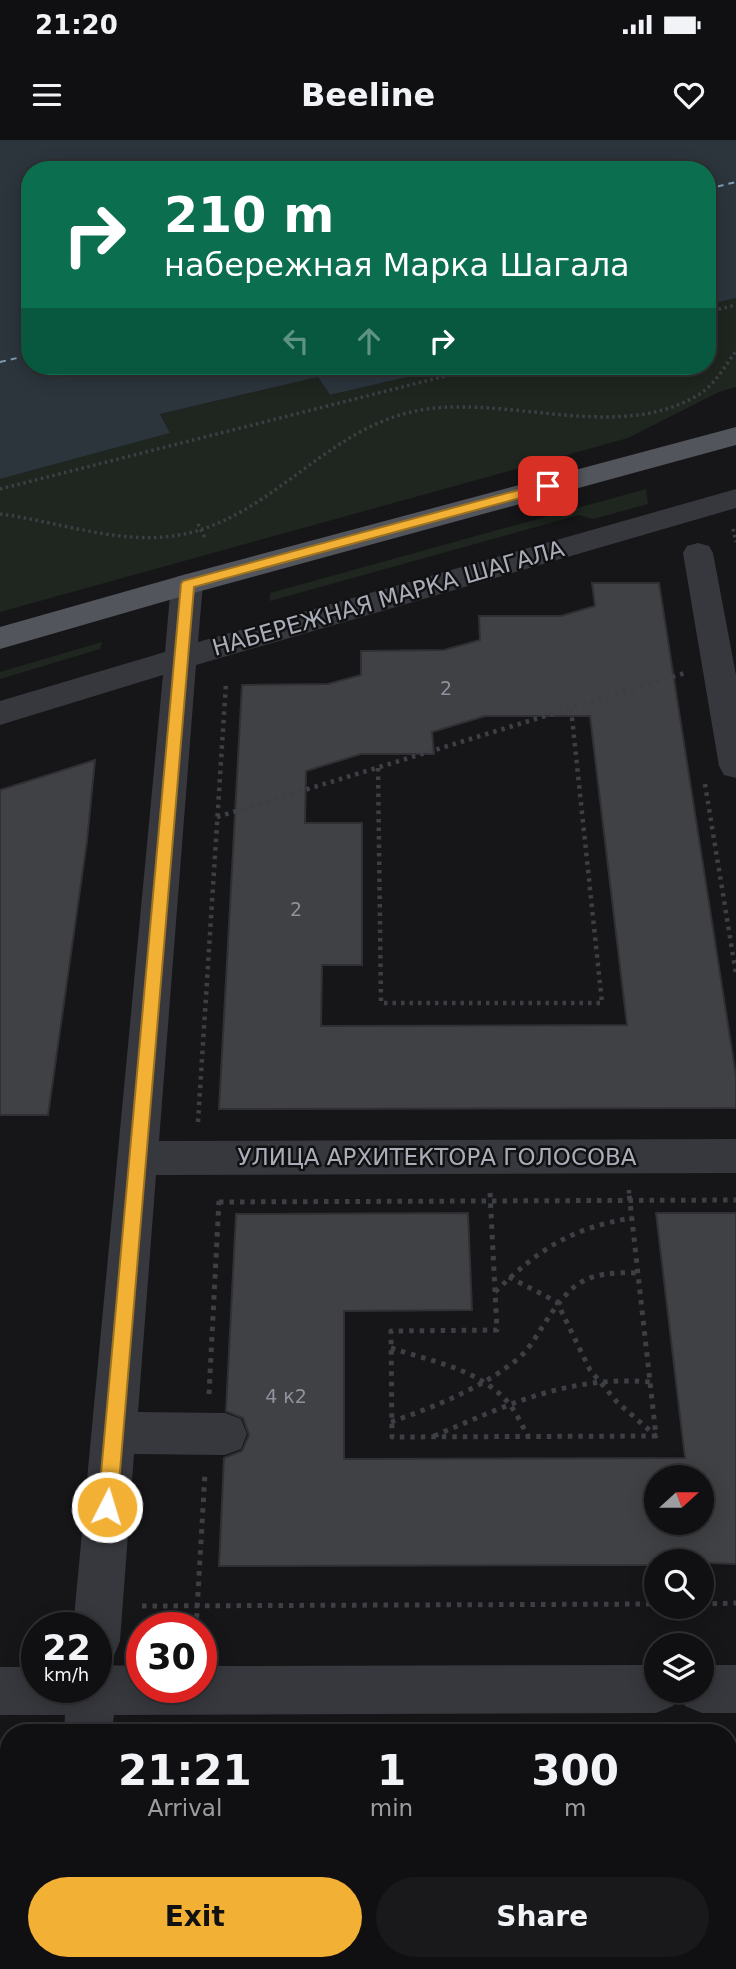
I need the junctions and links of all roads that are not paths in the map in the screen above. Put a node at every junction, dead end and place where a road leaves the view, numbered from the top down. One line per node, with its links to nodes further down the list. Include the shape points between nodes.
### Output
1 (736, 436): 4 (main road)
2 (736, 498): 6 (street, НАБЕРЕЖНАЯ МАРКА ШАГАЛА)
3 (698, 553): 8 (street)
4 (187, 584): 5 (main road); 6 (street)
5 (0, 638)
6 (181, 658): 7 (street, НАБЕРЕЖНАЯ МАРКА ШАГАЛА); 10 (street)
7 (0, 713)
8 (736, 766)
9 (736, 1156): 10 (street, УЛИЦА АРХИТЕКТОРА ГОЛОСОВА)
10 (139, 1158): 11 (street)
11 (115, 1421): 12 (street); 13 (street)
12 (226, 1421)
13 (99, 1612)
14 (644, 1689): 19 (street)
15 (714, 1689): 16 (street)
16 (736, 1689)
17 (0, 1691): 18 (street)
18 (21, 1694)
19 (112, 1702)

